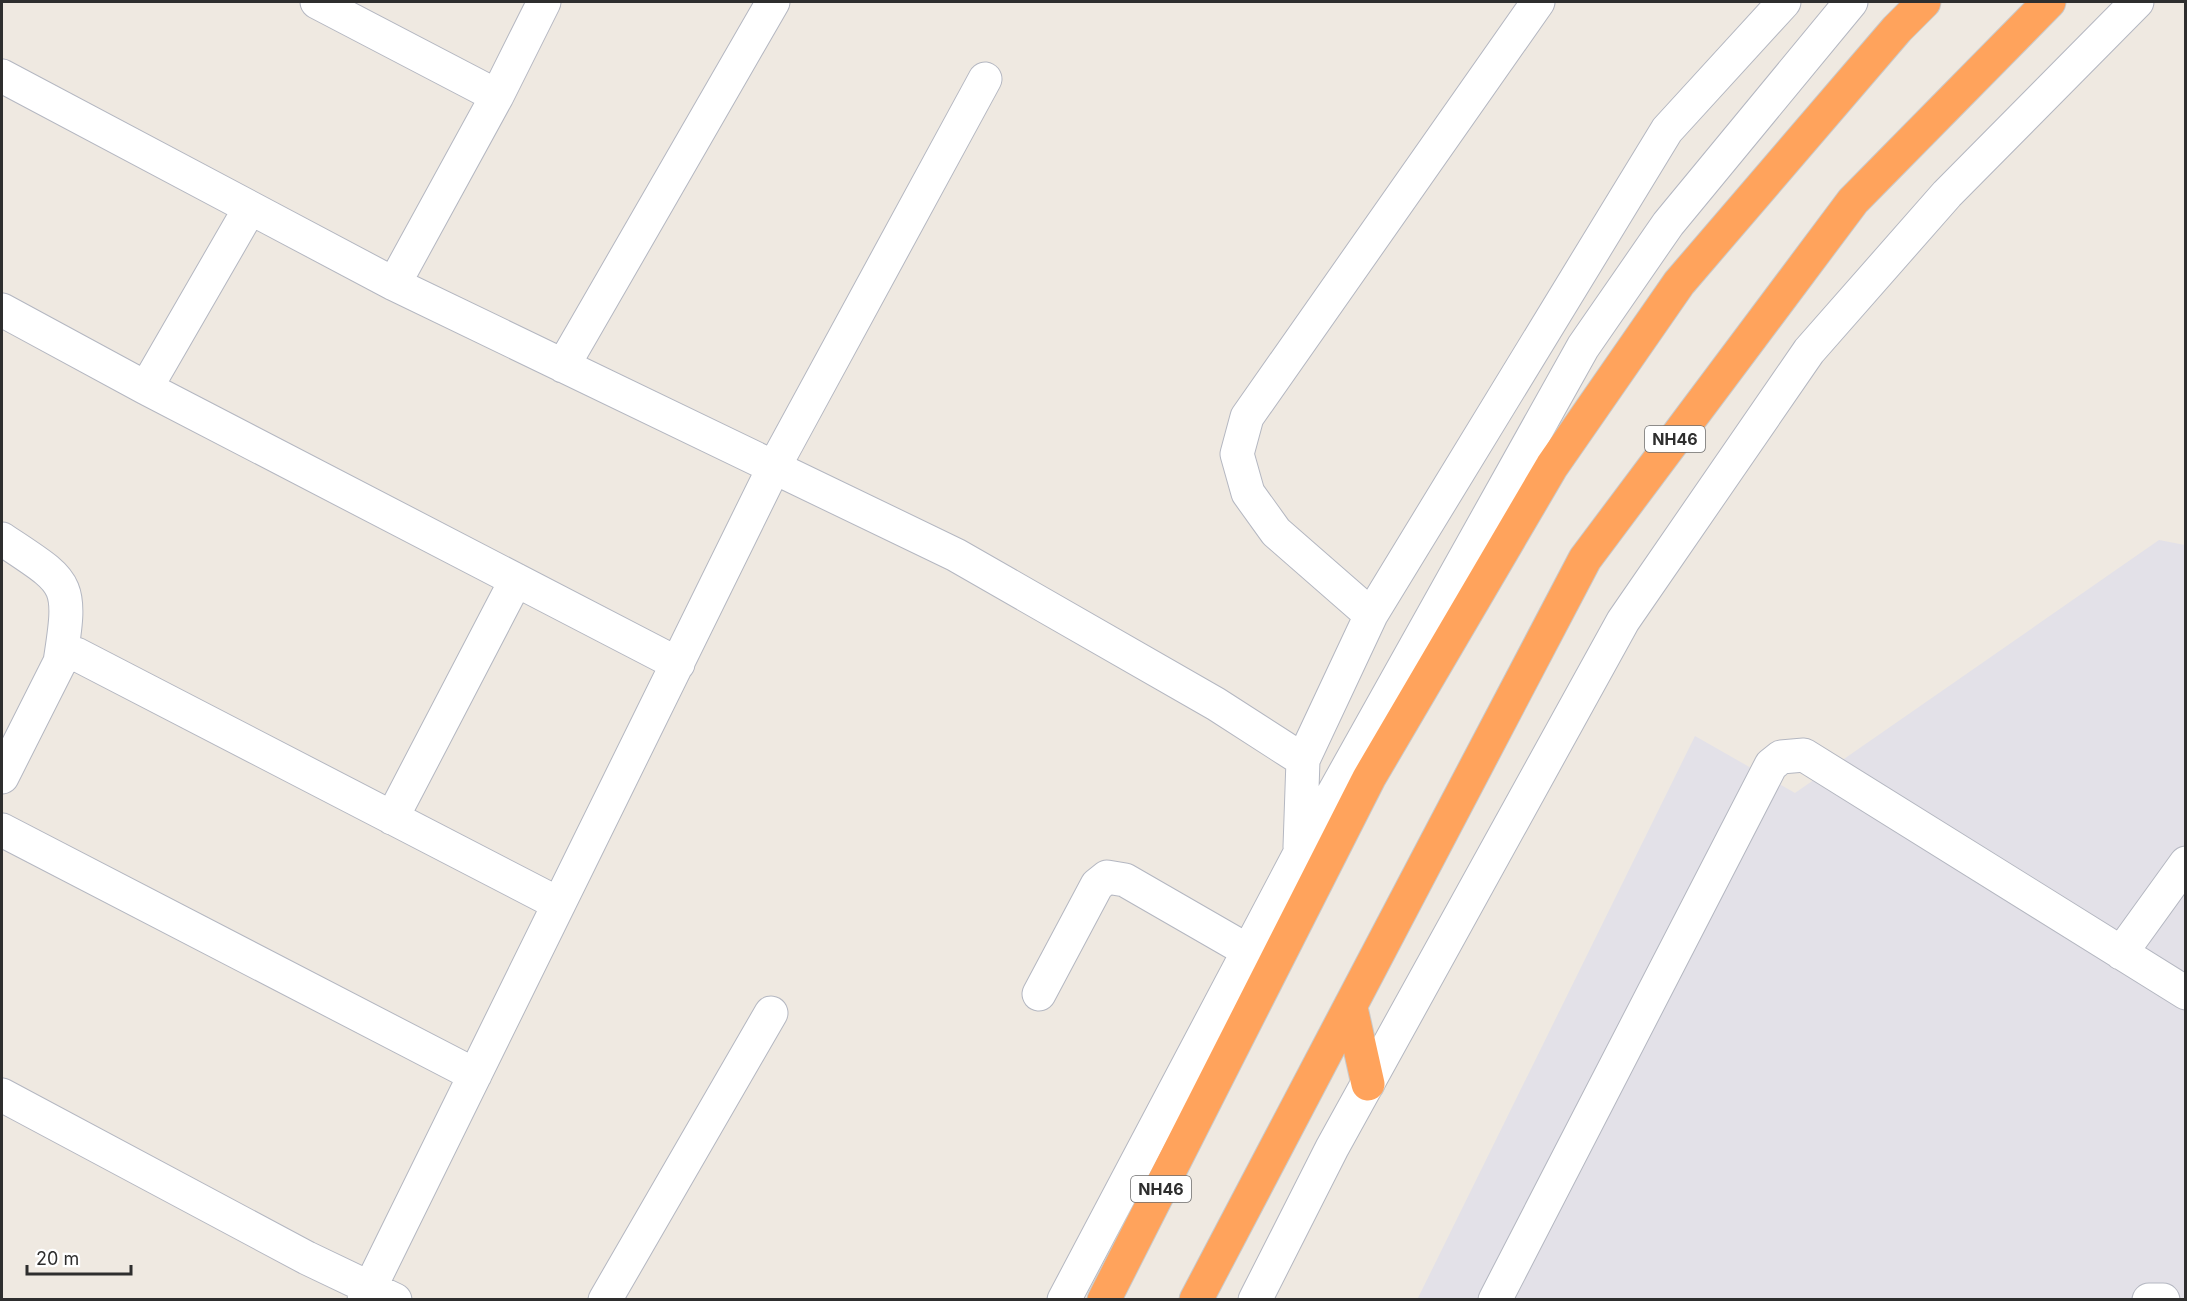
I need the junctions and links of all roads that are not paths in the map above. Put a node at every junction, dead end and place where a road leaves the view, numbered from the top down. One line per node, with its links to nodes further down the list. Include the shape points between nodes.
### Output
1 (317, 2): 12 (street)
2 (544, 2): 12 (street)
3 (773, 2): 16 (street)
4 (1538, 2): 21 (street, via 1247,417 1237,454 1248,493 1276,532)
5 (1784, 2): 21 (street, via 1668,130)
6 (1851, 2): 28 (street, via 1668,224 1583,347)
7 (1924, 2): 32 (highway, NH46, via 1679,283 1552,466 1369,778 1309,897)
8 (2049, 2): 35 (highway, NH46, via 1853,201 1585,559)
9 (2138, 2): 38 (street, via 1947,194 1809,351 1623,621)
10 (2, 76): 13 (street)
11 (985, 79): 18 (street)
12 (497, 96): 14 (street)
13 (250, 208): 14 (street); 17 (street)
14 (394, 284): 16 (street)
15 (2, 310): 17 (street)
16 (563, 366): 18 (street)
17 (146, 388): 20 (street)
18 (774, 467): 23 (street); 24 (street, via 957,555 1216,704)
19 (2, 539): 22 (street, via 54,574 66,596)
20 (516, 580): 23 (street); 26 (street)
21 (1371, 615): 24 (street)
22 (60, 662): 25 (street); 26 (street, via 76,654)
23 (678, 664): 30 (street)
24 (1304, 760): 28 (street)
25 (2, 777)
26 (392, 818): 30 (street)
27 (2, 830): 37 (street)
28 (1299, 855): 32 (street)
29 (2186, 863): 31 (street)
30 (559, 904): 37 (street)
31 (2121, 953): 33 (street); 46 (street, via 1804,755 1781,757 1771,765)
32 (1264, 955): 34 (street, via 1125,880 1107,878 1097,885); 42 (street, via 1217,1012); 43 (highway, NH46, via 1217,1078)
33 (2186, 993)
34 (1039, 994)
35 (1351, 1008): 38 (highway); 44 (highway, NH46)
36 (771, 1013): 41 (street)
37 (475, 1075): 40 (street)
38 (1368, 1084): 45 (street)
39 (2, 1095): 40 (street)
40 (376, 1296)
41 (605, 1299)
42 (1064, 1299)
43 (1104, 1299)
44 (1196, 1299)
45 (1255, 1299)
46 (1495, 1299)
47 (2149, 1299): 48 (street)
48 (2163, 1299)

